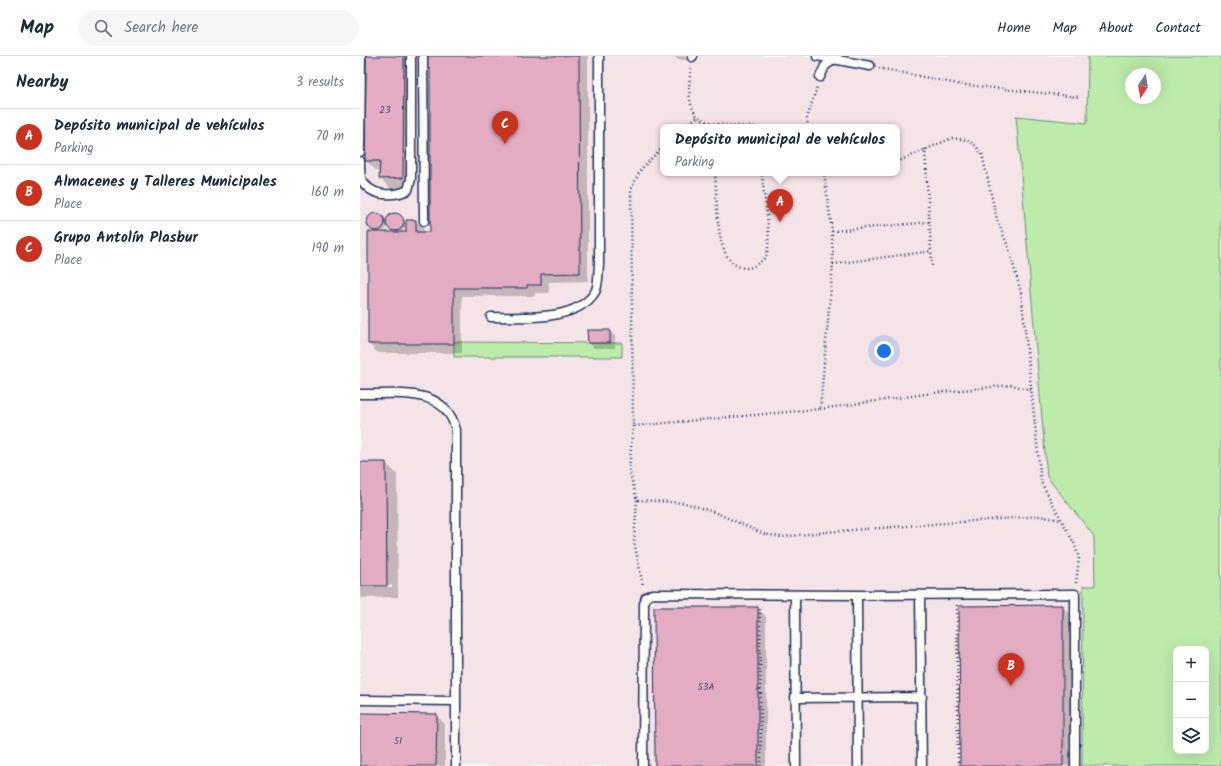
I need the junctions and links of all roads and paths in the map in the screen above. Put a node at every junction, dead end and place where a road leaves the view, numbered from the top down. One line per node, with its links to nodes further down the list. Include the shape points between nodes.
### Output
1 (361, 56): 17 (lane)
2 (411, 56): 19 (lane, via 411,178 408,190 398,195 381,194 372,190 362,178)
3 (423, 56): 23 (lane)
4 (599, 56): 29 (lane, via 599,264 596,291 582,305 564,312 542,317)
5 (817, 56): 7 (lane)
6 (692, 57): 11 (path, via 690,107)
7 (837, 57): 8 (lane); 9 (lane, via 824,66)
8 (870, 66): 10 (path, via 958,84)
9 (820, 77): 14 (path, via 807,118)
10 (1078, 97)
11 (697, 117): 12 (path); 13 (path)
12 (711, 123)
13 (687, 124)
14 (808, 124)
15 (660, 150): 33 (path, via 641,169 631,189)
16 (925, 150): 18 (path); 24 (path); 30 (path, via 952,138 974,144 982,154 997,220 1008,246 1021,292)
17 (360, 152)
18 (900, 161)
19 (360, 162)
20 (715, 176): 21 (path, via 725,254 740,268 748,269 767,255)
21 (762, 176)
22 (824, 176): 25 (path)
23 (424, 221)
24 (930, 222): 25 (path); 26 (path)
25 (832, 231): 27 (path)
26 (932, 251): 27 (path); 28 (path)
27 (833, 264): 32 (path)
28 (932, 267)
29 (491, 317)
30 (1032, 390): 32 (path, via 1011,385); 35 (path, via 1041,482)
31 (360, 394): 47 (lane, via 415,395 433,400 447,410 454,420)
32 (820, 409): 33 (path)
33 (633, 426): 34 (path, via 629,469)
34 (637, 500): 35 (path, via 685,503 714,512 764,534 781,537 1040,516); 40 (path, via 634,541)
35 (1062, 520): 36 (path, via 1079,558)
36 (1075, 594): 38 (lane); 55 (lane)
37 (795, 595): 39 (lane); 40 (lane, via 652,594); 45 (lane)
38 (920, 595): 39 (lane); 44 (lane)
39 (857, 596): 43 (lane)
40 (646, 597): 49 (lane)
41 (965, 604): 54 (path, via 957,604)
42 (753, 605): 50 (path, via 760,605)
43 (858, 697): 44 (lane); 45 (lane); 52 (lane)
44 (922, 697): 53 (lane)
45 (795, 698): 51 (lane)
46 (360, 700): 47 (lane)
47 (456, 701): 48 (lane)
48 (456, 766)
49 (643, 766)
50 (761, 766)
51 (796, 766)
52 (858, 766)
53 (922, 766)
54 (958, 766)
55 (1075, 766)

